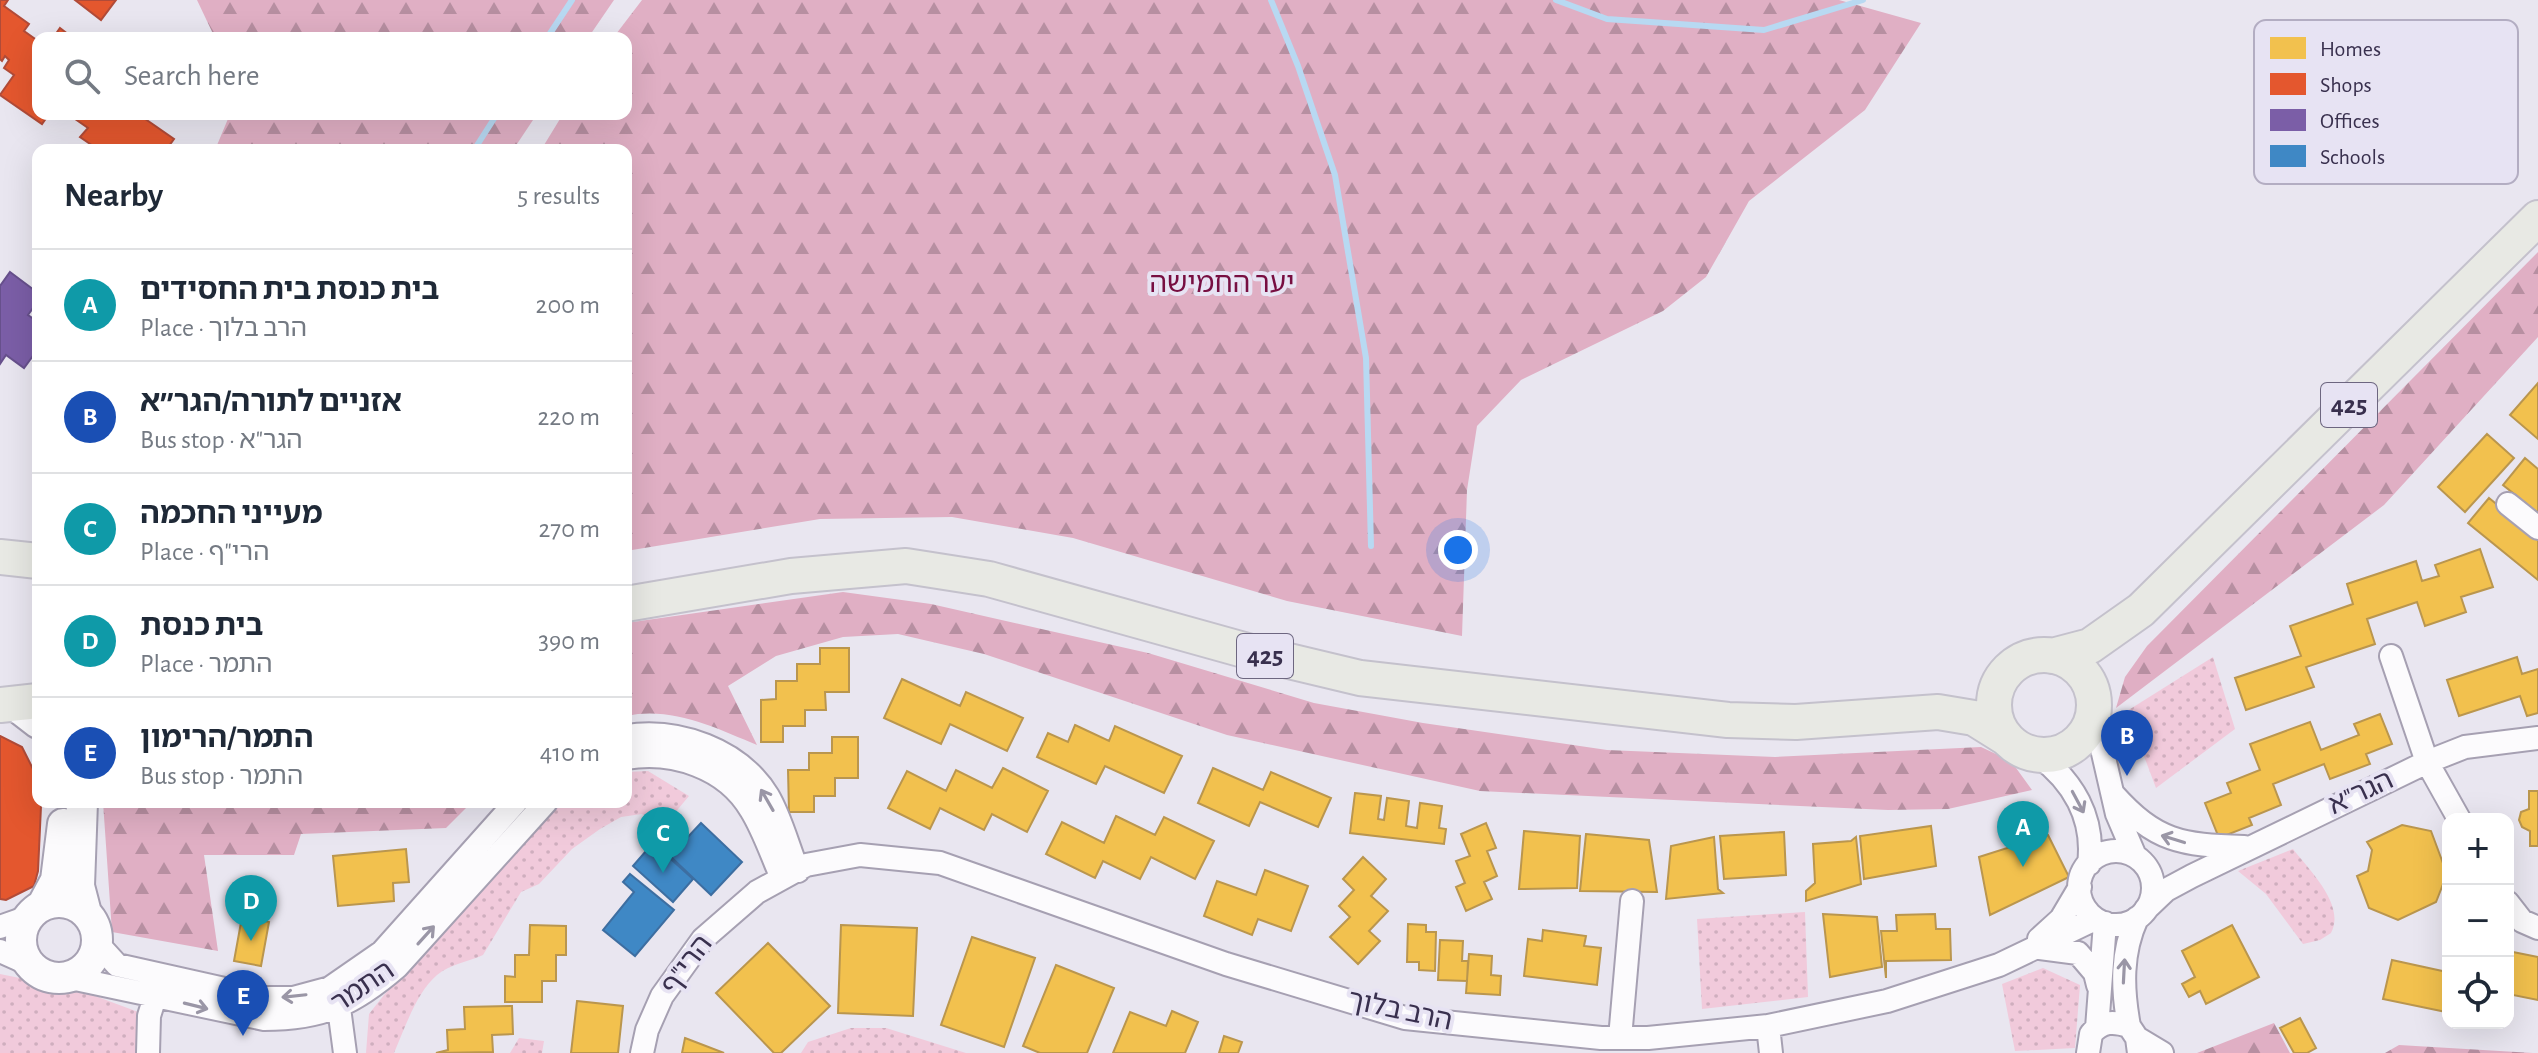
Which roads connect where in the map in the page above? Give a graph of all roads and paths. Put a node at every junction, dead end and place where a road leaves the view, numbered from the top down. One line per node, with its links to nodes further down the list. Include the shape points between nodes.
1 (2538, 218): 4 (main road, 425)
2 (2508, 504): 3 (street)
3 (2538, 528)
4 (2159, 592): 6 (main road, 425, via 2105,638); 9 (main road, 425, via 2120,645)
5 (632, 603): 10 (main road, 425, via 791,576 906,566 989,579 1308,667 1412,686 1728,720 1796,722)
6 (2052, 656): 8 (main road, 425, via 2027,659); 9 (main road, via 2082,672)
7 (2391, 656): 16 (street)
8 (2005, 673): 10 (main road, 425, via 1983,692); 12 (main road, via 1994,713)
9 (2094, 708): 14 (main road, 425, via 2079,741 2066,750); 17 (street)
10 (1914, 713): 12 (main road, 425, via 1966,716)
11 (632, 736): 26 (street, one-way to 11, via 767,794 730,759 673,734)
12 (2006, 738): 14 (main road, 425)
13 (2538, 738): 16 (street, הגר"א, via 2465,747)
14 (2036, 754): 25 (street, one-way to 25, via 2066,781 2084,811)
15 (632, 758): 26 (street, via 670,755 717,776 750,807)
16 (2427, 762): 22 (street); 23 (street, הגר"א)
17 (2113, 794): 23 (street, one-way to 17, via 2199,846 2162,836 2137,821); 24 (street)
18 (62, 808): 35 (street, via 56,880)
19 (82, 808): 33 (street, via 79,886)
20 (511, 808): 45 (street, התמר)
21 (541, 808): 45 (street, התמר, one-way to 21, via 397,967)
22 (2456, 813)
23 (2249, 847): 28 (street, הגר"א)
24 (2135, 856): 25 (street, via 2112,852); 27 (street)
25 (2089, 864): 29 (street)
26 (790, 875): 30 (street, הרב בלוך); 48 (street, הרב בלוך, via 806,865 860,855 940,863 1226,964 1405,1018)
27 (2151, 875): 28 (street, הגר"א); 34 (street, via 2152,900)
28 (2192, 876): 34 (street, הגר"א, via 2166,890)
29 (2080, 887): 36 (street, via 2081,900); 40 (street, הרב בלוך, via 2061,919)
30 (757, 892): 52 (street, הרי"ף, via 703,939 680,967 662,996)
31 (1632, 901): 48 (street)
32 (2514, 911): 37 (street)
33 (86, 913): 35 (street, via 63,902); 38 (street)
34 (2141, 914): 36 (street, via 2120,925); 49 (street, one-way to 34, via 2123,974 2130,934)
35 (23, 917): 41 (street, via 20,939)
36 (2100, 921): 40 (street, הרב בלוך); 44 (street)
37 (2538, 928)
38 (96, 942): 42 (street, via 85,967); 43 (street, התמר, via 117,965)
39 (0, 951): 41 (street)
40 (2026, 952): 44 (street, via 2078,953 2095,973); 46 (street, הרב בלוך, via 1952,983)
41 (29, 964): 42 (street, via 51,977)
42 (66, 977): 43 (street, התמר)
43 (158, 986): 45 (street, התמר, via 264,1019 295,1019); 50 (street, via 149,1016)
44 (2101, 997): 47 (street)
45 (335, 998): 51 (street)
46 (1768, 1026): 48 (street, הרב בלוך); 53 (street)
47 (2097, 1028): 49 (street, via 2112,1022); 54 (street, via 2088,1041)
48 (1620, 1038)
49 (2135, 1039): 55 (street)
50 (148, 1053)
51 (345, 1053)
52 (642, 1053)
53 (1771, 1053)
54 (2088, 1053)
55 (2162, 1053)

